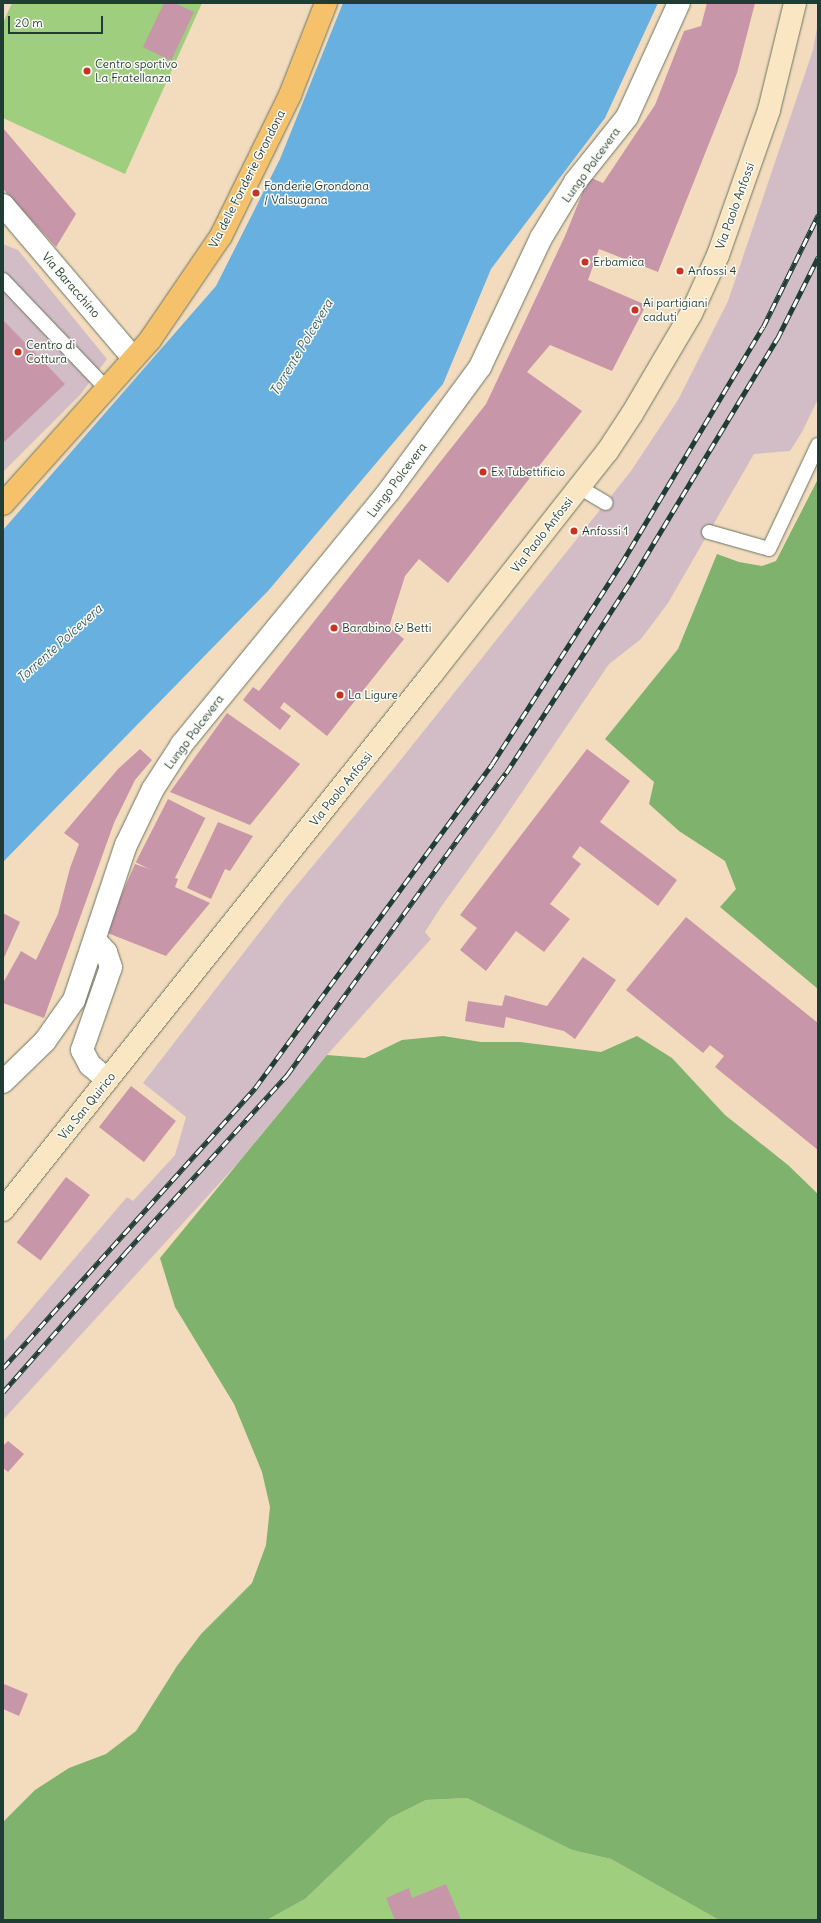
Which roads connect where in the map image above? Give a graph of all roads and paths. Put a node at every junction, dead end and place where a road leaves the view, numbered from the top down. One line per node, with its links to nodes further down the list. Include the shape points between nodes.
1 (326, 3): 6 (main road, Via delle Fonderie Grondona, via 290,95 221,236 150,340)
2 (679, 3): 13 (street, Lungo Polcevera, via 627,117 575,182 541,238 480,367 389,491 182,744 153,789 126,845)
3 (795, 3): 9 (main road, Via Paolo Anfossi, via 769,110 718,255 691,314 652,384 607,452)
4 (5, 212): 6 (street, Via Baracchino)
5 (3, 280): 7 (lane)
6 (133, 358): 7 (main road, Via delle Fonderie Grondona)
7 (106, 388): 11 (main road, Via delle Fonderie Grondona)
8 (818, 445): 12 (lane, via 769,549)
9 (580, 486): 10 (lane); 14 (main road, Via Paolo Anfossi)
10 (606, 503)
11 (3, 504)
12 (709, 532)
13 (96, 941): 15 (street, via 106,952 111,967 82,1050 90,1065); 16 (street, Lungo Polcevera, via 74,1000 46,1041)
14 (171, 1002): 15 (main road, Via San Quirico)
15 (108, 1080): 17 (main road, Via San Quirico)
16 (3, 1082)
17 (3, 1210)

